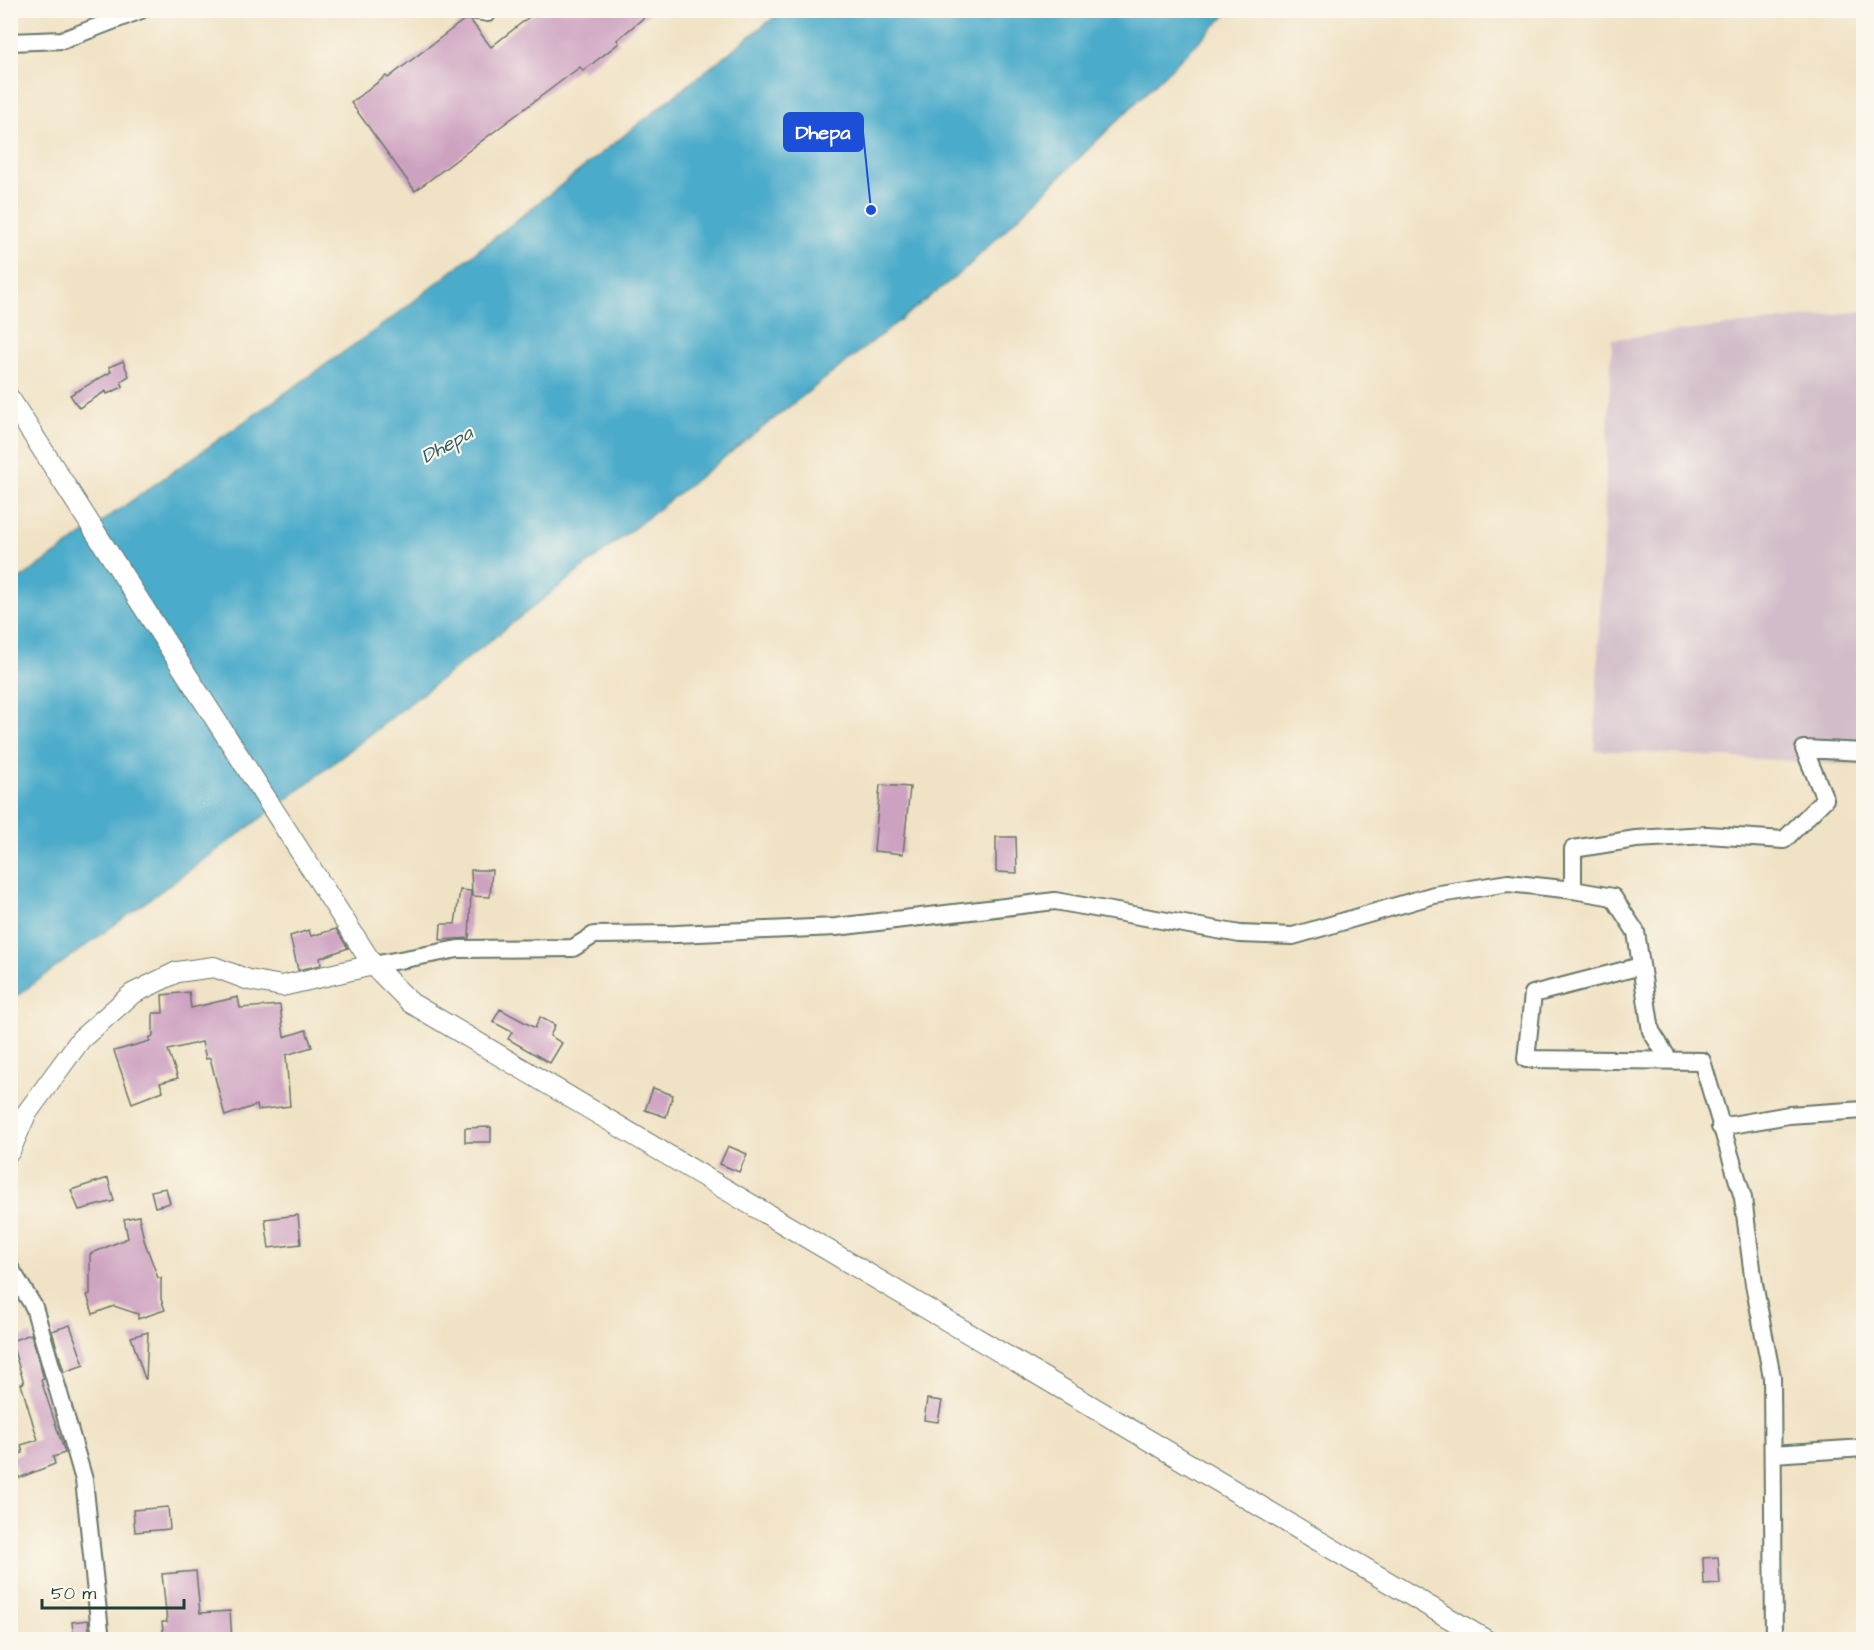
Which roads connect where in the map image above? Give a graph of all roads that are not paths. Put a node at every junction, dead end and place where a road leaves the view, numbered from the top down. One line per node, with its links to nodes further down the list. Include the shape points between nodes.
1 (141, 10): 4 (street, via 63,40)
2 (471, 10): 3 (street)
3 (488, 13)
4 (10, 42)
5 (10, 399): 8 (street)
6 (1863, 752): 7 (street, via 1804,749 1825,799 1784,840 1707,835 1636,839 1573,849)
7 (1573, 890): 8 (street, via 1508,883 1434,895 1293,936 1240,934 1055,901 836,927 594,935 573,948 458,949); 9 (street, via 1614,897 1636,932)
8 (373, 965): 13 (street, via 282,986 249,980 214,967 204,968 177,972 132,994 81,1039 26,1114); 18 (street, via 411,1003)
9 (1641, 966): 10 (street, via 1651,1031); 10 (street, via 1533,994 1526,1059)
10 (1669, 1060): 12 (street, via 1702,1061)
11 (1863, 1110): 12 (street, via 1789,1115)
12 (1720, 1127): 16 (street, via 1743,1198 1772,1377)
13 (10, 1151)
14 (10, 1268): 17 (street, via 34,1307 84,1480)
15 (1863, 1448): 16 (street)
16 (1773, 1454): 19 (street)
17 (101, 1640)
18 (1486, 1640)
19 (1774, 1640)

